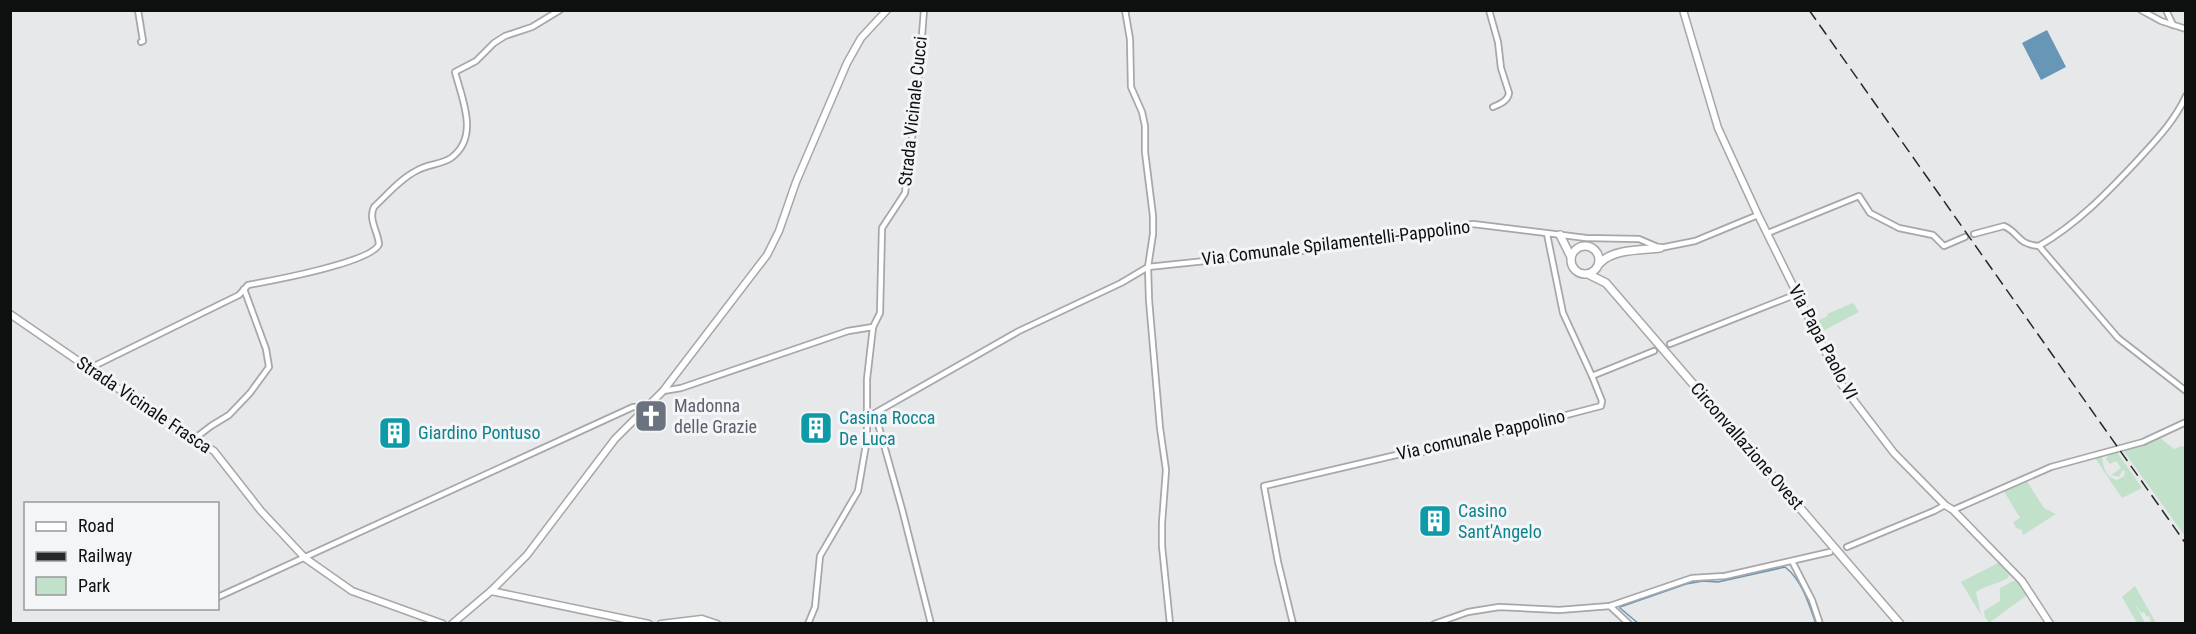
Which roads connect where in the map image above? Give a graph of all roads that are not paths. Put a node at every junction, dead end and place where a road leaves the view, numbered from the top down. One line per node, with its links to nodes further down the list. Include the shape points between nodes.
1 (138, 10): 12 (street)
2 (560, 10): 32 (street, via 532,27 505,36 476,61 454,72 468,120 467,132 452,157 417,170 374,207 377,249 344,263)
3 (887, 10): 40 (street, via 861,38 847,63 767,255)
4 (924, 10): 35 (street, Strada Vicinale Cucci, via 905,193 882,228 880,314)
5 (1125, 10): 29 (street, via 1131,87 1145,126 1146,170 1154,216)
6 (1489, 10): 14 (street, via 1509,93 1504,102)
7 (1683, 10): 15 (street, Via Papa Paolo VI, via 1718,128)
8 (2141, 10): 10 (street)
9 (2166, 10): 10 (street)
10 (2173, 25): 11 (street)
11 (2186, 29)
12 (141, 42)
13 (2186, 96): 22 (street, via 2162,134 2095,205)
14 (1493, 107)
15 (1758, 215): 16 (street, Via Papa Paolo VI); 23 (street, via 1695,241)
16 (1768, 233): 20 (street, via 1858,196 1870,213 1899,228 1933,235 1944,246); 33 (street, Via Papa Paolo VI)
17 (1547, 234): 19 (street, Via Comunale Spilamentelli-Pappolino); 29 (street, Via Comunale Spilamentelli-Pappolino, via 1473,224 1301,251); 39 (street, via 1563,313)
18 (1974, 234): 22 (street, via 2004,226 2022,243)
19 (1560, 235): 21 (main road); 23 (street, via 1639,239)
20 (1965, 237)
21 (1564, 244): 24 (main road); 27 (main road)
22 (2039, 246): 41 (street, via 2118,338)
23 (1660, 248): 26 (main road)
24 (1576, 249): 25 (main road, via 1586,246); 27 (main road)
25 (1598, 253): 26 (main road); 28 (main road)
26 (1615, 254): 28 (main road)
27 (1571, 257): 30 (main road, via 1575,270)
28 (1599, 265): 30 (main road); 31 (main road)
29 (1148, 267): 60 (street, via 1019,331 875,413); 61 (street, via 1153,362 1166,470 1162,546)
30 (1588, 274): 31 (main road, Circonvallazione Ovest)
31 (1606, 283): 66 (main road, Circonvallazione Ovest)
32 (244, 289): 38 (street, via 239,295); 44 (street, via 269,367 230,415)
33 (1797, 294): 36 (street); 45 (street, Via Papa Paolo VI, via 1857,407 1894,453)
34 (10, 314): 38 (street, Strada Vicinale Frasca)
35 (873, 327): 40 (street, via 848,331); 59 (street, Strada Vicinale Cucci, via 867,379 867,439 858,491 820,556 815,607)
36 (1670, 344)
37 (1654, 351): 39 (street)
38 (90, 368): 44 (street, Strada Vicinale Frasca)
39 (1592, 376): 62 (street, Via comunale Pappolino, via 1601,406 1419,453 1409,452 1264,486)
40 (663, 391): 42 (street)
41 (2186, 391)
42 (648, 407): 49 (street, via 633,407); 51 (street, via 615,439 527,555)
43 (2186, 422): 46 (street, via 2143,442 2052,467)
44 (194, 439): 49 (street, Strada Vicinale Frasca, via 214,451 261,511)
45 (1945, 505): 46 (street, Via Papa Paolo VI); 47 (street)
46 (1953, 510): 67 (street, Via Papa Paolo VI, via 2022,581)
47 (1846, 547)
48 (1830, 552): 50 (street)
49 (305, 558): 52 (street); 54 (street, Strada Vicinale Frasca, via 352,591)
50 (1792, 561): 53 (street, via 1725,576 1692,578); 65 (street)
51 (491, 591): 55 (street); 56 (street)
52 (219, 597)
53 (1610, 606): 63 (street, via 1559,610 1499,607 1468,612); 64 (street)
54 (443, 624)
55 (452, 624)
56 (649, 624)
57 (661, 624): 58 (street, via 702,620)
58 (717, 624)
59 (808, 624)
60 (931, 624)
61 (1170, 624)
62 (1293, 624)
63 (1434, 624)
64 (1629, 624)
65 (1820, 624)
66 (1900, 624)
67 (2050, 624)

